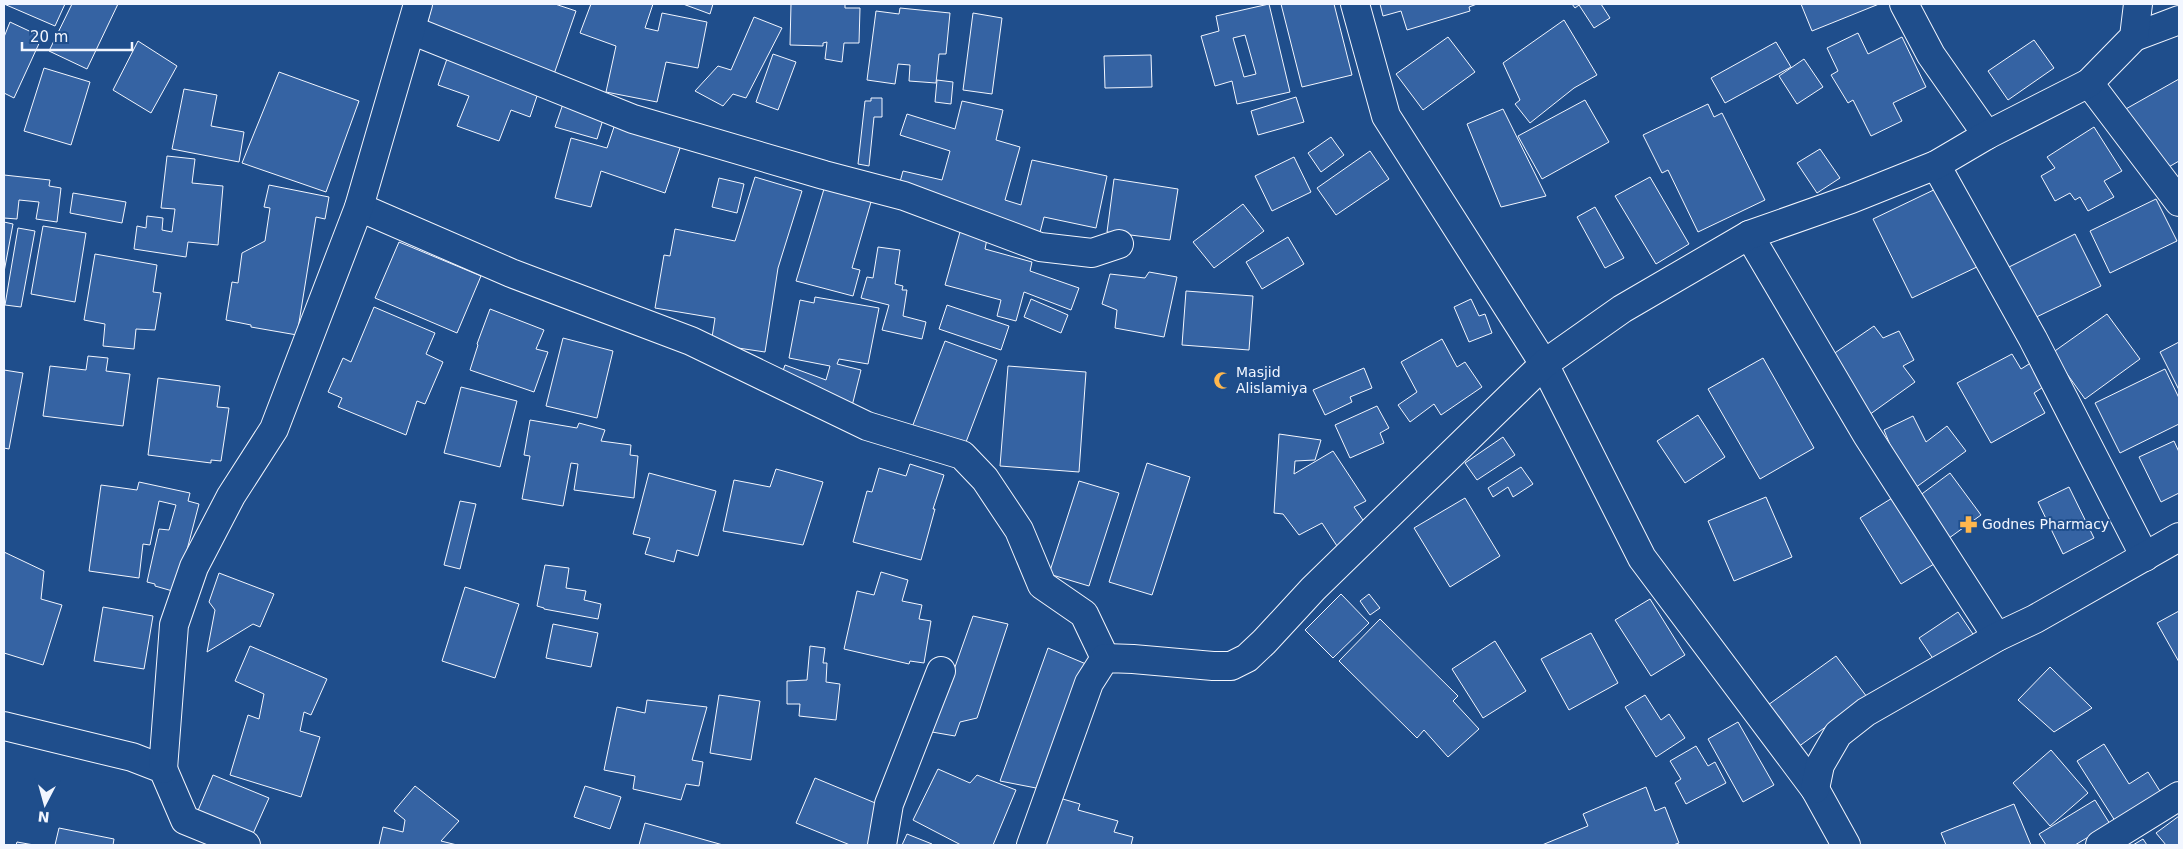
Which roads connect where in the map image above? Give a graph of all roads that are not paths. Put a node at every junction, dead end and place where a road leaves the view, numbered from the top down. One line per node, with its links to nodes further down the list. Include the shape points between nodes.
1 (418, 4): 6 (street)
2 (1354, 4): 15 (street, via 1386,116)
3 (1904, 4): 9 (street, via 1931,54)
4 (2138, 4): 7 (street)
5 (2179, 20): 7 (street)
6 (411, 30): 12 (street); 14 (street, via 633,119 904,196 1040,247 1092,253)
7 (2134, 37): 8 (street)
8 (2089, 83): 9 (street); 11 (street)
9 (1987, 135): 10 (street)
10 (1936, 165): 13 (street); 17 (street, via 2033,339)
11 (2179, 202)
12 (359, 207): 19 (street, via 511,273 691,341 868,426 962,455 985,479 1019,530 1042,585 1084,614); 22 (street, via 274,429 231,496 199,558 174,625)
13 (1749, 235): 15 (street, via 1622,309); 18 (street, via 1868,435)
14 (1119, 244)
15 (1544, 364): 19 (street, via 1247,658 1231,666); 23 (street, via 1642,558)
16 (2179, 537): 17 (street)
17 (2144, 557): 18 (street, via 2035,620)
18 (1997, 637): 23 (street, via 1866,712 1838,734 1820,765)
19 (1105, 658): 27 (street, via 1089,683)
20 (941, 671): 26 (street, via 889,804)
21 (4, 726): 22 (street, via 132,757)
22 (163, 769): 25 (street, via 185,820)
23 (1815, 789): 28 (street)
24 (2179, 796): 29 (street)
25 (246, 845)
26 (882, 845)
27 (1031, 845)
28 (1846, 845)
29 (2100, 845)

